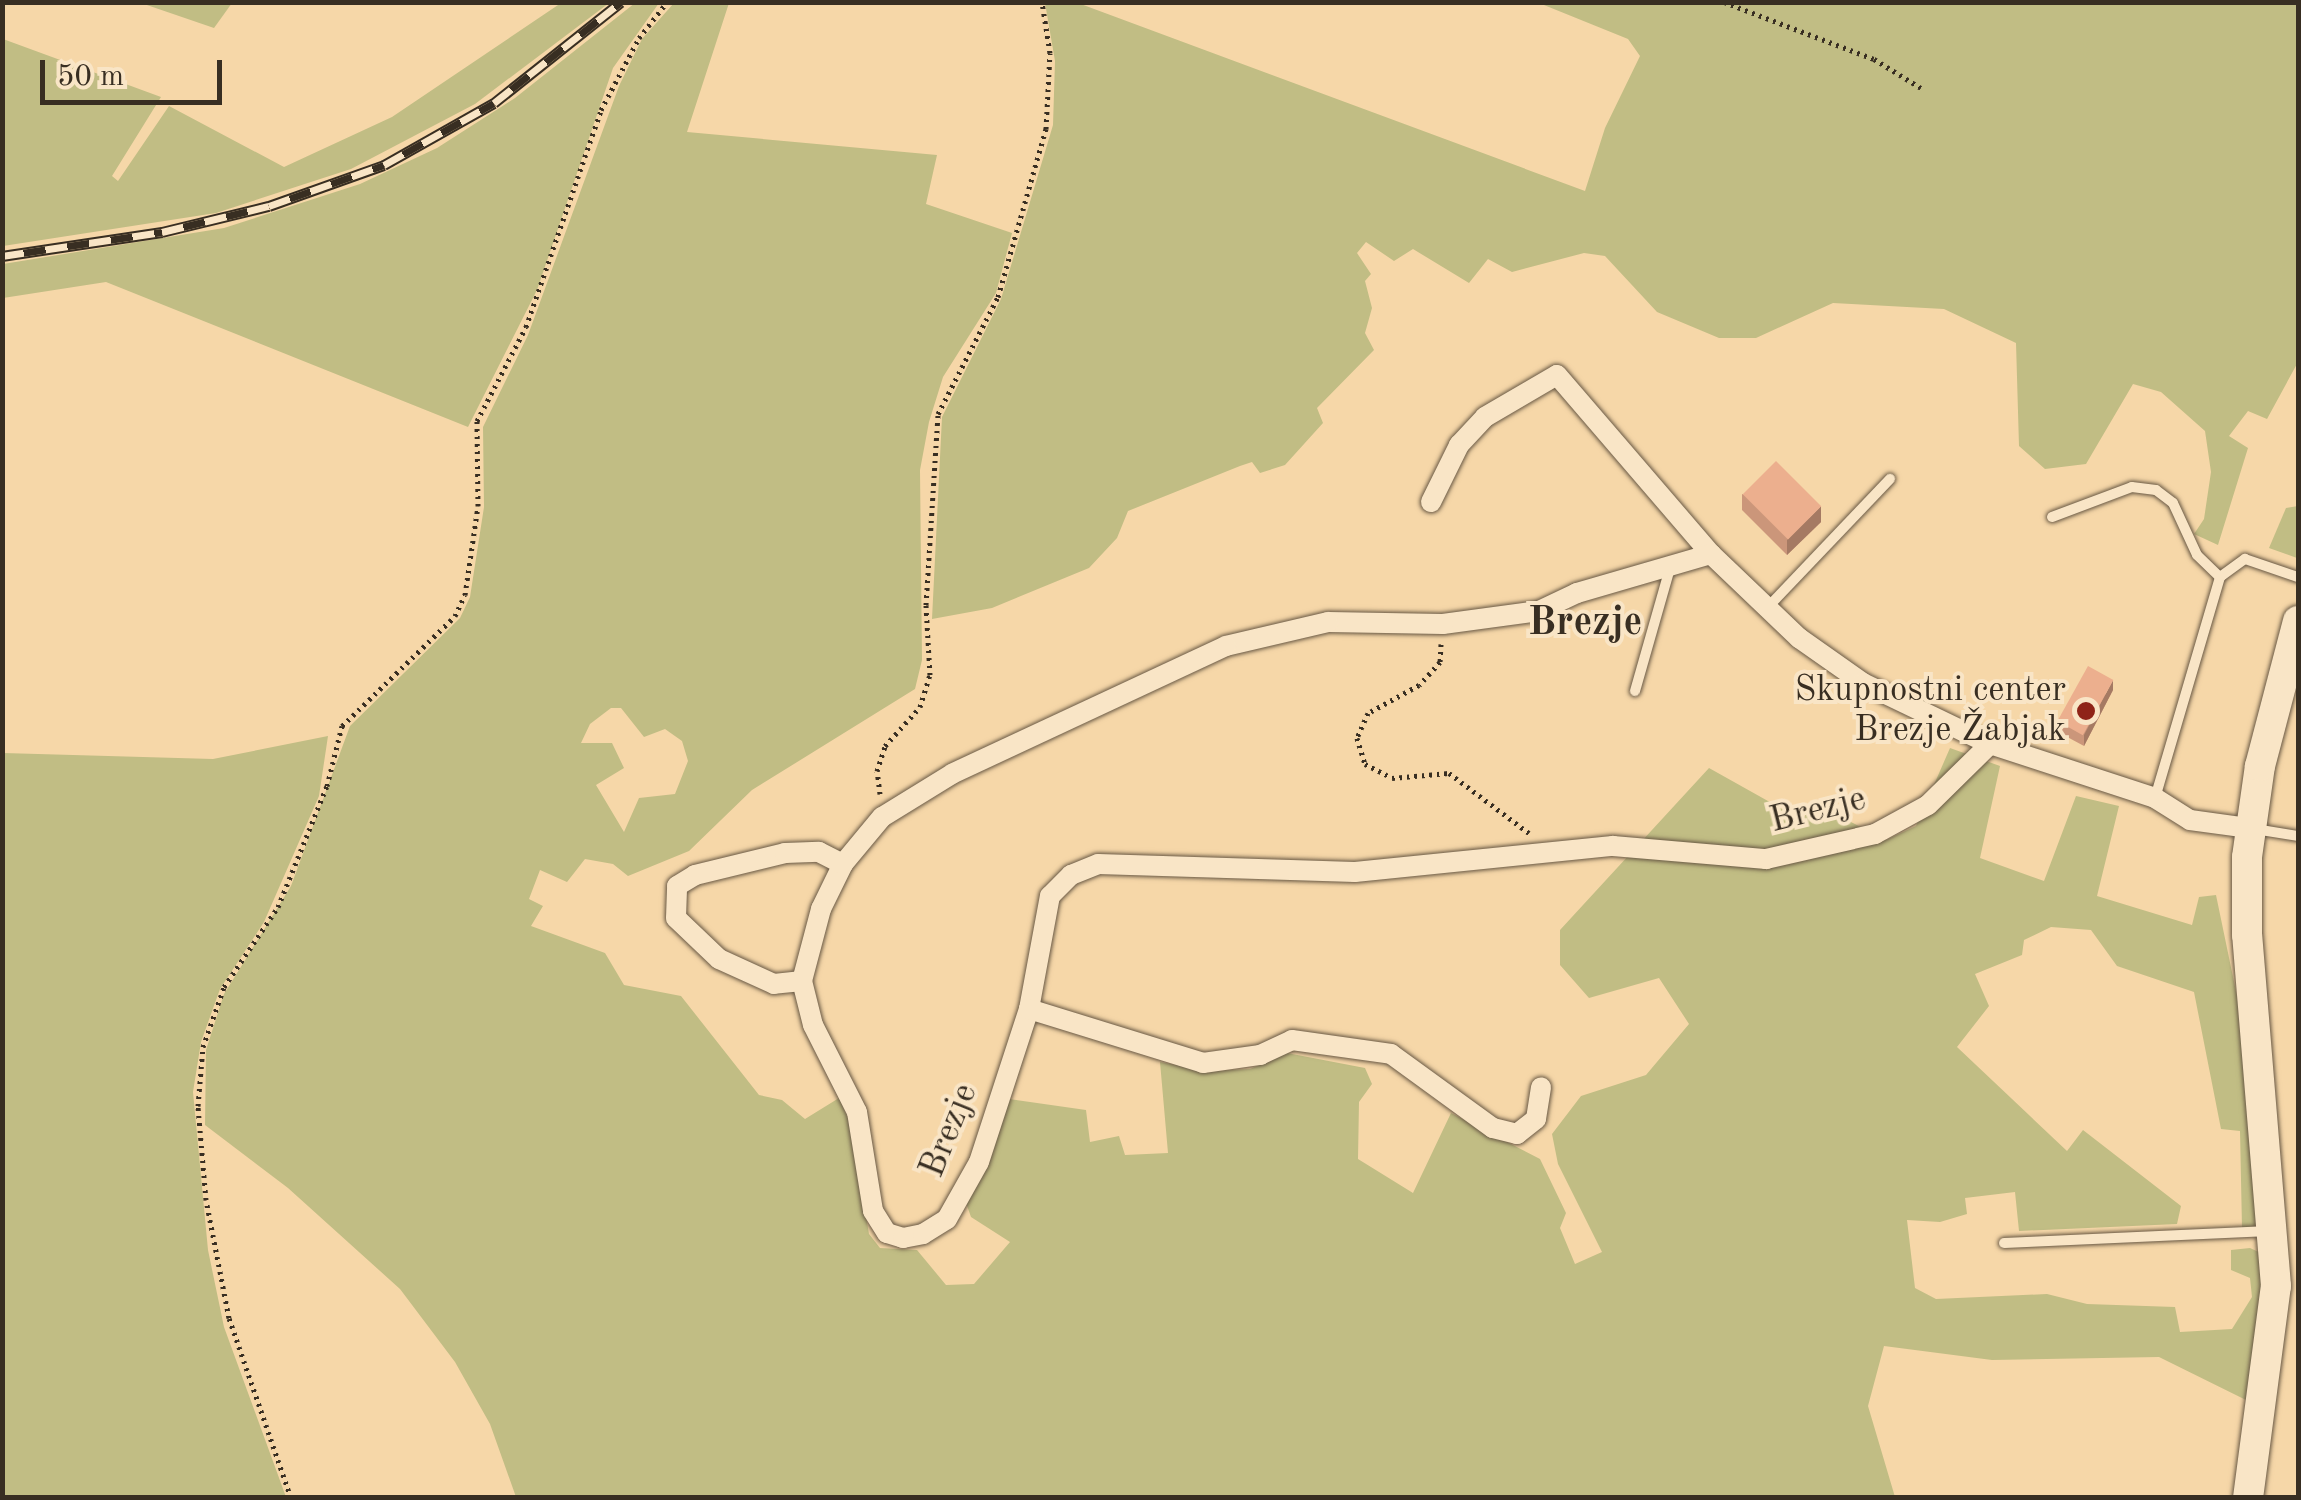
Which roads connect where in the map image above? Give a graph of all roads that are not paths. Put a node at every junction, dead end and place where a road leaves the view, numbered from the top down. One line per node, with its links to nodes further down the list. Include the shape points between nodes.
1 (1890, 480): 8 (lane)
2 (1431, 502): 4 (street, via 1459,446 1485,417 1557,375)
3 (2052, 517): 6 (lane, via 2132,488 2156,490 2174,503 2197,555)
4 (1710, 554): 5 (street, Brezje); 8 (street)
5 (1670, 568): 10 (lane); 15 (street, Brezje, via 1577,593 1539,611 1443,624 1328,622 1226,646 952,774 882,817)
6 (2220, 577): 7 (lane, via 2246,559); 12 (lane)
7 (2298, 577)
8 (1767, 608): 11 (street, via 1863,683)
9 (2298, 621): 13 (street, via 2278,682)
10 (1635, 690)
11 (1990, 744): 12 (street); 17 (street, Brezje, via 1928,805 1875,834 1766,859 1613,846 1355,872 1098,864 1071,875 1050,896)
12 (2155, 798): 13 (street, via 2190,820)
13 (2250, 828): 14 (lane); 19 (street, via 2247,935)
14 (2298, 836)
15 (843, 864): 16 (street, Brezje, via 808,944); 16 (street, via 819,852 786,852 695,875 677,886 676,918 719,959 774,984)
16 (802, 982): 17 (street, Brezje, via 813,1025 857,1112 873,1211 887,1232 903,1238 947,1219 978,1162)
17 (1028, 1009): 18 (street, via 1204,1063 1260,1055 1292,1040 1391,1054 1493,1128 1517,1134 1536,1119)
18 (1541, 1087)
19 (2276, 1231): 20 (lane); 21 (street, via 2268,1373)
20 (2004, 1243)
21 (2248, 1498)

